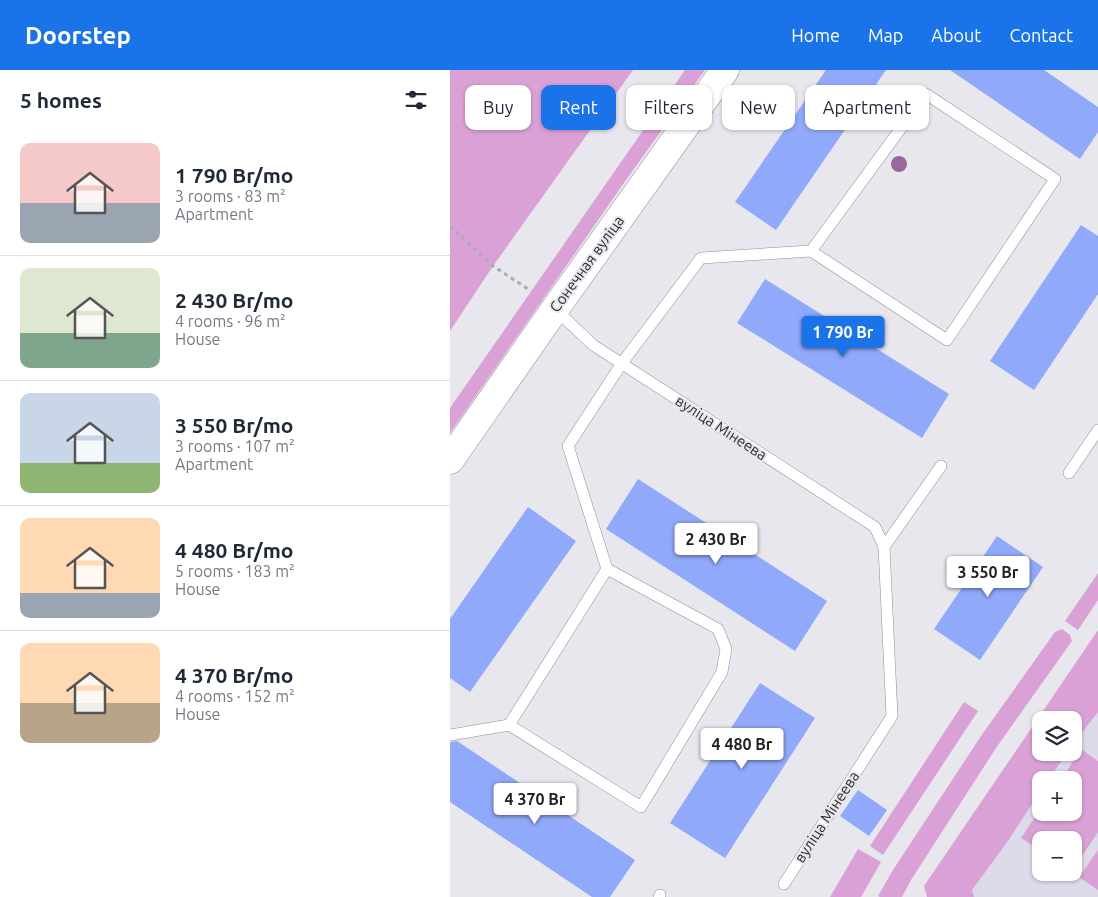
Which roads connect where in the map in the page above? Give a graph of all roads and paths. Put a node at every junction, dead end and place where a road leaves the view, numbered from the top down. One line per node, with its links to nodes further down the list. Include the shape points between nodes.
1 (725, 70): 5 (street, Сонечная вуліца)
2 (450, 226): 4 (path, via 493,266)
3 (812, 251): 3 (lane, via 946,340 1055,179 926,94); 6 (lane, via 700,258)
4 (531, 291)
5 (555, 309): 6 (lane, вуліца Мінеева, via 593,345); 8 (street, Сонечная вуліца)
6 (622, 363): 11 (lane, вуліца Мінеева, via 875,527); 12 (lane, via 568,446)
7 (1098, 430): 10 (lane)
8 (450, 460)
9 (941, 466): 11 (lane)
10 (1069, 473)
11 (884, 546): 15 (lane, вуліца Мінеева, via 892,716)
12 (607, 569): 13 (lane); 13 (lane, via 718,629 726,649 722,672 641,807)
13 (509, 725): 14 (lane)
14 (450, 735)
15 (784, 884)

